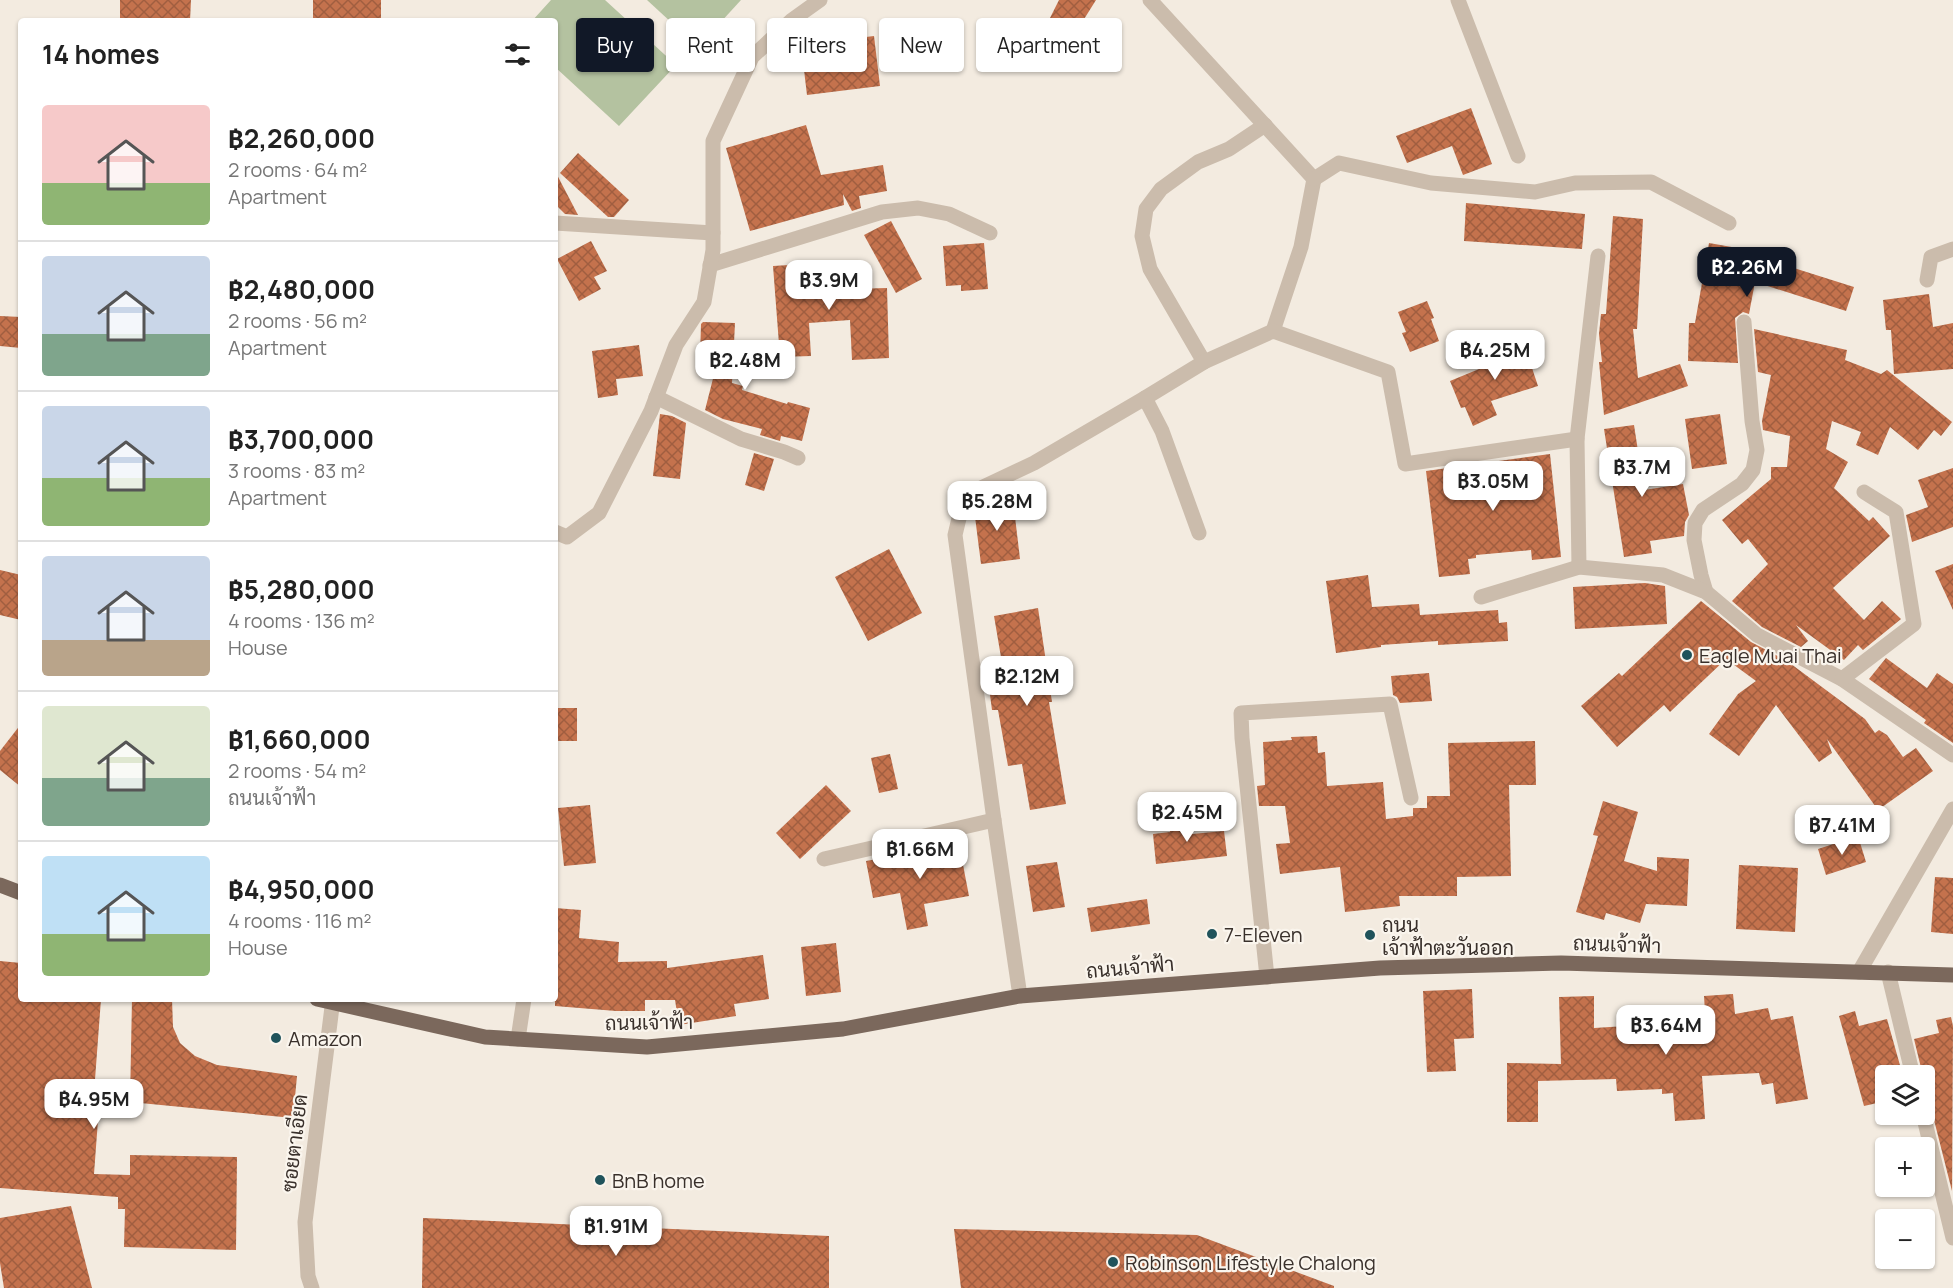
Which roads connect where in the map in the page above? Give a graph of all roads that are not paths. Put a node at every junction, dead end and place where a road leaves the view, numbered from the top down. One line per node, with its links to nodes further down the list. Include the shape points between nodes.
1 (820, 0): 9 (street, via 753,57 718,130 714,141)
2 (1150, 0): 4 (street)
3 (1458, 0): 5 (street)
4 (1265, 125): 6 (street); 17 (street, via 1198,162 1161,189 1146,209 1142,236 1150,269)
5 (1518, 156)
6 (1314, 179): 7 (street, via 1339,163 1431,183 1535,192 1575,183 1651,182); 16 (street, via 1301,247)
7 (1729, 223)
8 (558, 224): 9 (street)
9 (713, 233): 13 (street)
10 (990, 233): 13 (street, via 949,214 918,208 882,212)
11 (1953, 249): 14 (street, via 1931,256)
12 (1598, 256): 20 (street)
13 (710, 265): 18 (street, via 704,302 676,345)
14 (1927, 280)
15 (1744, 322): 26 (street, via 1757,450 1753,470 1742,483 1702,510 1695,523 1694,540)
16 (1274, 331): 17 (street); 20 (street, via 1388,372 1405,464)
17 (1204, 362): 19 (street)
18 (656, 397): 21 (street, via 741,439); 23 (street, via 599,513 567,537)
19 (1145, 398): 24 (street, via 1162,431); 32 (street, via 1034,463 981,488 962,506 955,535)
20 (1577, 439): 25 (street)
21 (798, 458)
22 (1864, 492): 28 (street, via 1896,512 1914,624)
23 (558, 533)
24 (1199, 533)
25 (1579, 567): 26 (street, via 1664,575); 27 (street)
26 (1706, 592): 28 (street, via 1756,635)
27 (1481, 597)
28 (1842, 679): 29 (street)
29 (1953, 754)
30 (1410, 798): 39 (street, via 1390,704 1241,713)
31 (1953, 809): 36 (street)
32 (994, 820): 33 (street); 40 (street)
33 (824, 859)
34 (0, 885): 35 (main road)
35 (18, 892)
36 (1859, 972): 37 (main road, ถนนเจ้าฟ้า); 39 (main road, ถนนเจ้าฟ้า, via 1561,963 1380,968)
37 (1888, 972): 38 (main road, ถนนเจ้าฟ้า); 45 (street)
38 (1953, 975)
39 (1267, 977): 40 (main road, ถนนเจ้าฟ้า)
40 (1020, 996): 44 (main road, ถนนเจ้าฟ้า, via 843,1029 647,1047)
41 (327, 1002): 48 (street, ซอยตาเอียด, via 305,1222)
42 (336, 1002): 44 (main road, ถนนเจ้าฟ้า, via 485,1037)
43 (524, 1002): 44 (street)
44 (519, 1039)
45 (1910, 1065)
46 (1926, 1125): 47 (street)
47 (1953, 1238)
48 (312, 1288)

